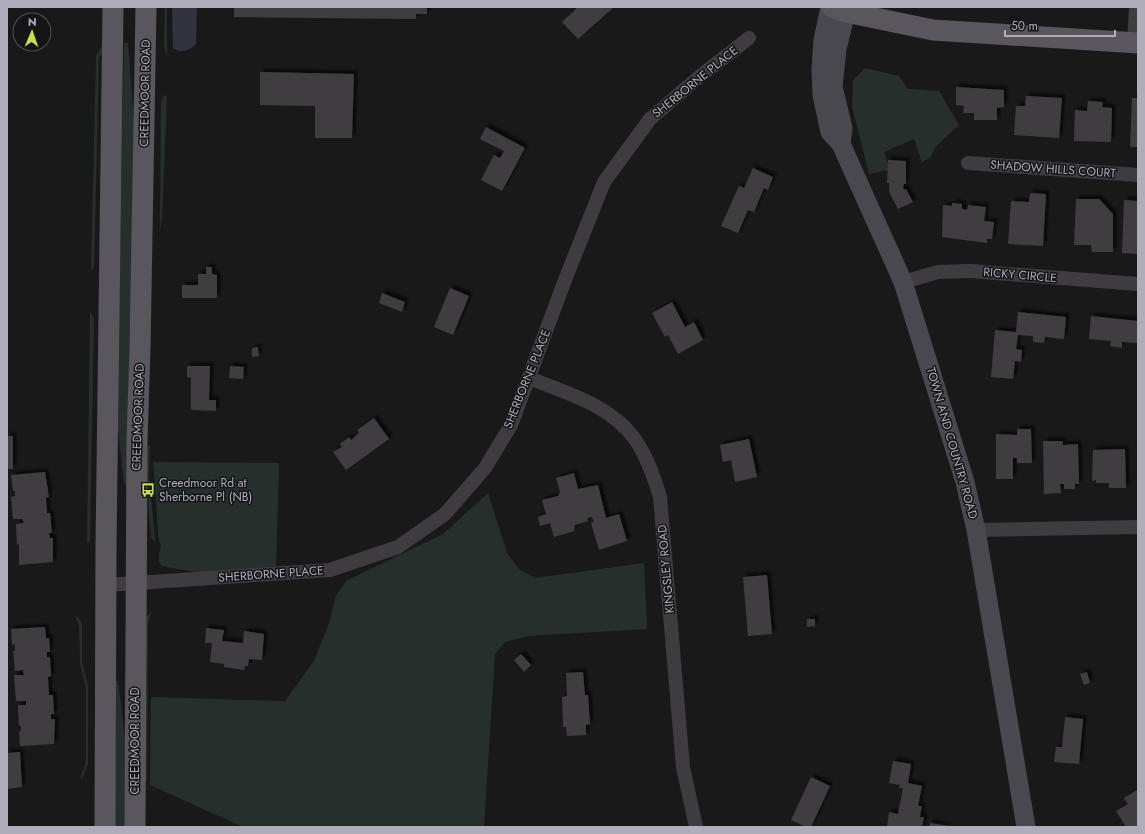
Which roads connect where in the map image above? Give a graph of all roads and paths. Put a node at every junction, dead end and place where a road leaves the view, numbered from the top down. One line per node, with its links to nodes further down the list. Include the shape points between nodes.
1 (113, 7): 15 (main road)
2 (146, 7): 14 (main road, CREEDMOOR ROAD)
3 (1136, 7): 6 (street)
4 (836, 9): 6 (main road, via 933,30); 9 (street, TOWN AND COUNTRY ROAD, via 837,49 833,87 843,128 841,144)
5 (749, 38): 11 (street, SHERBORNE PLACE, via 650,119 604,182)
6 (1136, 43)
7 (968, 163): 8 (street, SHADOW HILLS COURT)
8 (1138, 175)
9 (903, 282): 10 (street, RICKY CIRCLE, via 938,272 970,271); 13 (street, TOWN AND COUNTRY ROAD, via 965,482)
10 (1138, 284)
11 (529, 378): 14 (street, SHERBORNE PLACE, via 510,425 486,468 445,514 398,547 330,570); 18 (street, KINGSLEY ROAD, via 585,401 614,417 634,438 650,467 660,497 682,760)
12 (1138, 527): 13 (street)
13 (976, 530): 19 (street, TOWN AND COUNTRY ROAD)
14 (135, 583): 15 (street, SHERBORNE PLACE); 17 (main road, CREEDMOOR ROAD)
15 (106, 585): 16 (main road)
16 (104, 827)
17 (134, 827)
18 (696, 827)
19 (1026, 827)

